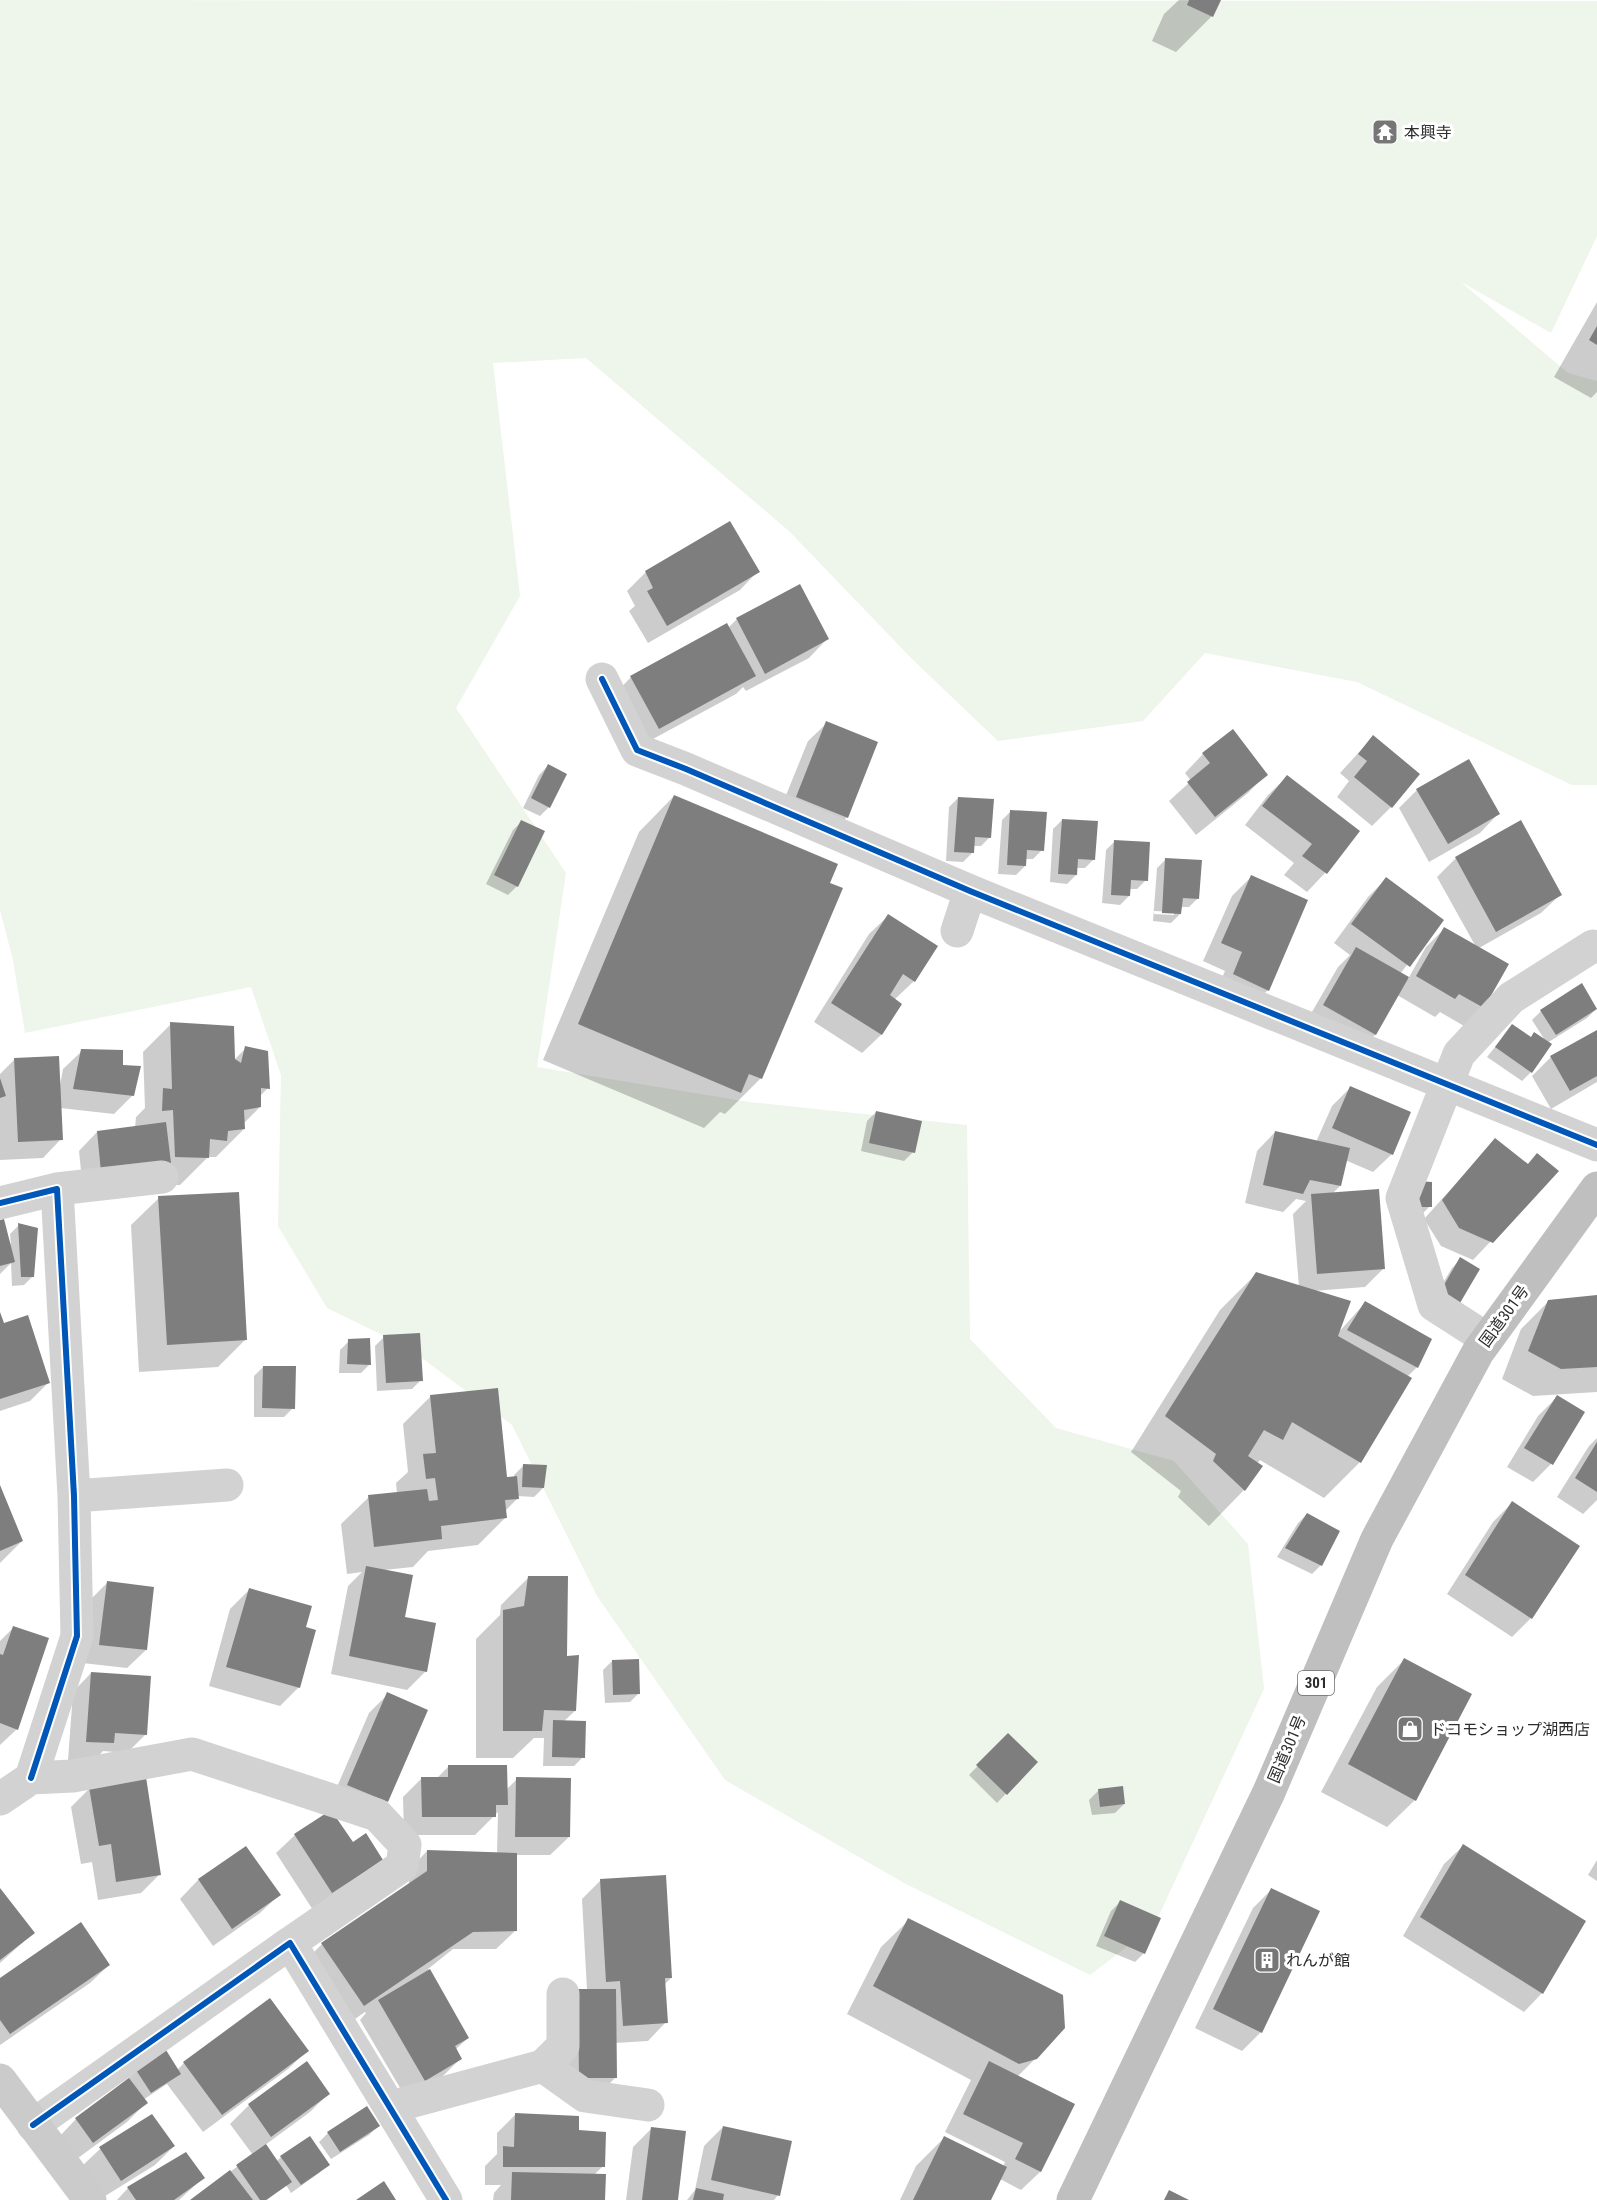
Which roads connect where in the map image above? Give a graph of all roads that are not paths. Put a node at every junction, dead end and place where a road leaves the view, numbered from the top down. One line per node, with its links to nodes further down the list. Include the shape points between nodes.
1 (602, 678): 2 (street, via 637,750)
2 (970, 891): 3 (street); 5 (street)
3 (957, 930)
4 (1597, 947): 5 (street, via 1511,998 1459,1054)
5 (1447, 1083): 6 (street); 11 (street, via 1401,1198 1434,1305)
6 (1597, 1145)
7 (162, 1177): 9 (street)
8 (1597, 1188): 11 (highway, 国道301号 / 301)
9 (57, 1189): 10 (street); 13 (street)
10 (0, 1203)
11 (1487, 1340): 25 (highway, 国道301号 / 301, via 1377,1539 1269,1792)
12 (227, 1485): 13 (street)
13 (74, 1496): 14 (street, via 77,1636)
14 (31, 1778): 15 (street); 16 (street, via 73,1776 192,1755 377,1815 405,1845 402,1866)
15 (0, 1799)
16 (290, 1943): 21 (street); 22 (street)
17 (563, 1994): 18 (street, via 563,2046)
18 (543, 2066): 20 (street, via 585,2096); 21 (street)
19 (0, 2080): 22 (main road)
20 (648, 2105)
21 (391, 2107): 24 (street)
22 (33, 2125): 23 (main road)
23 (90, 2200)
24 (446, 2200)
25 (1072, 2200)

